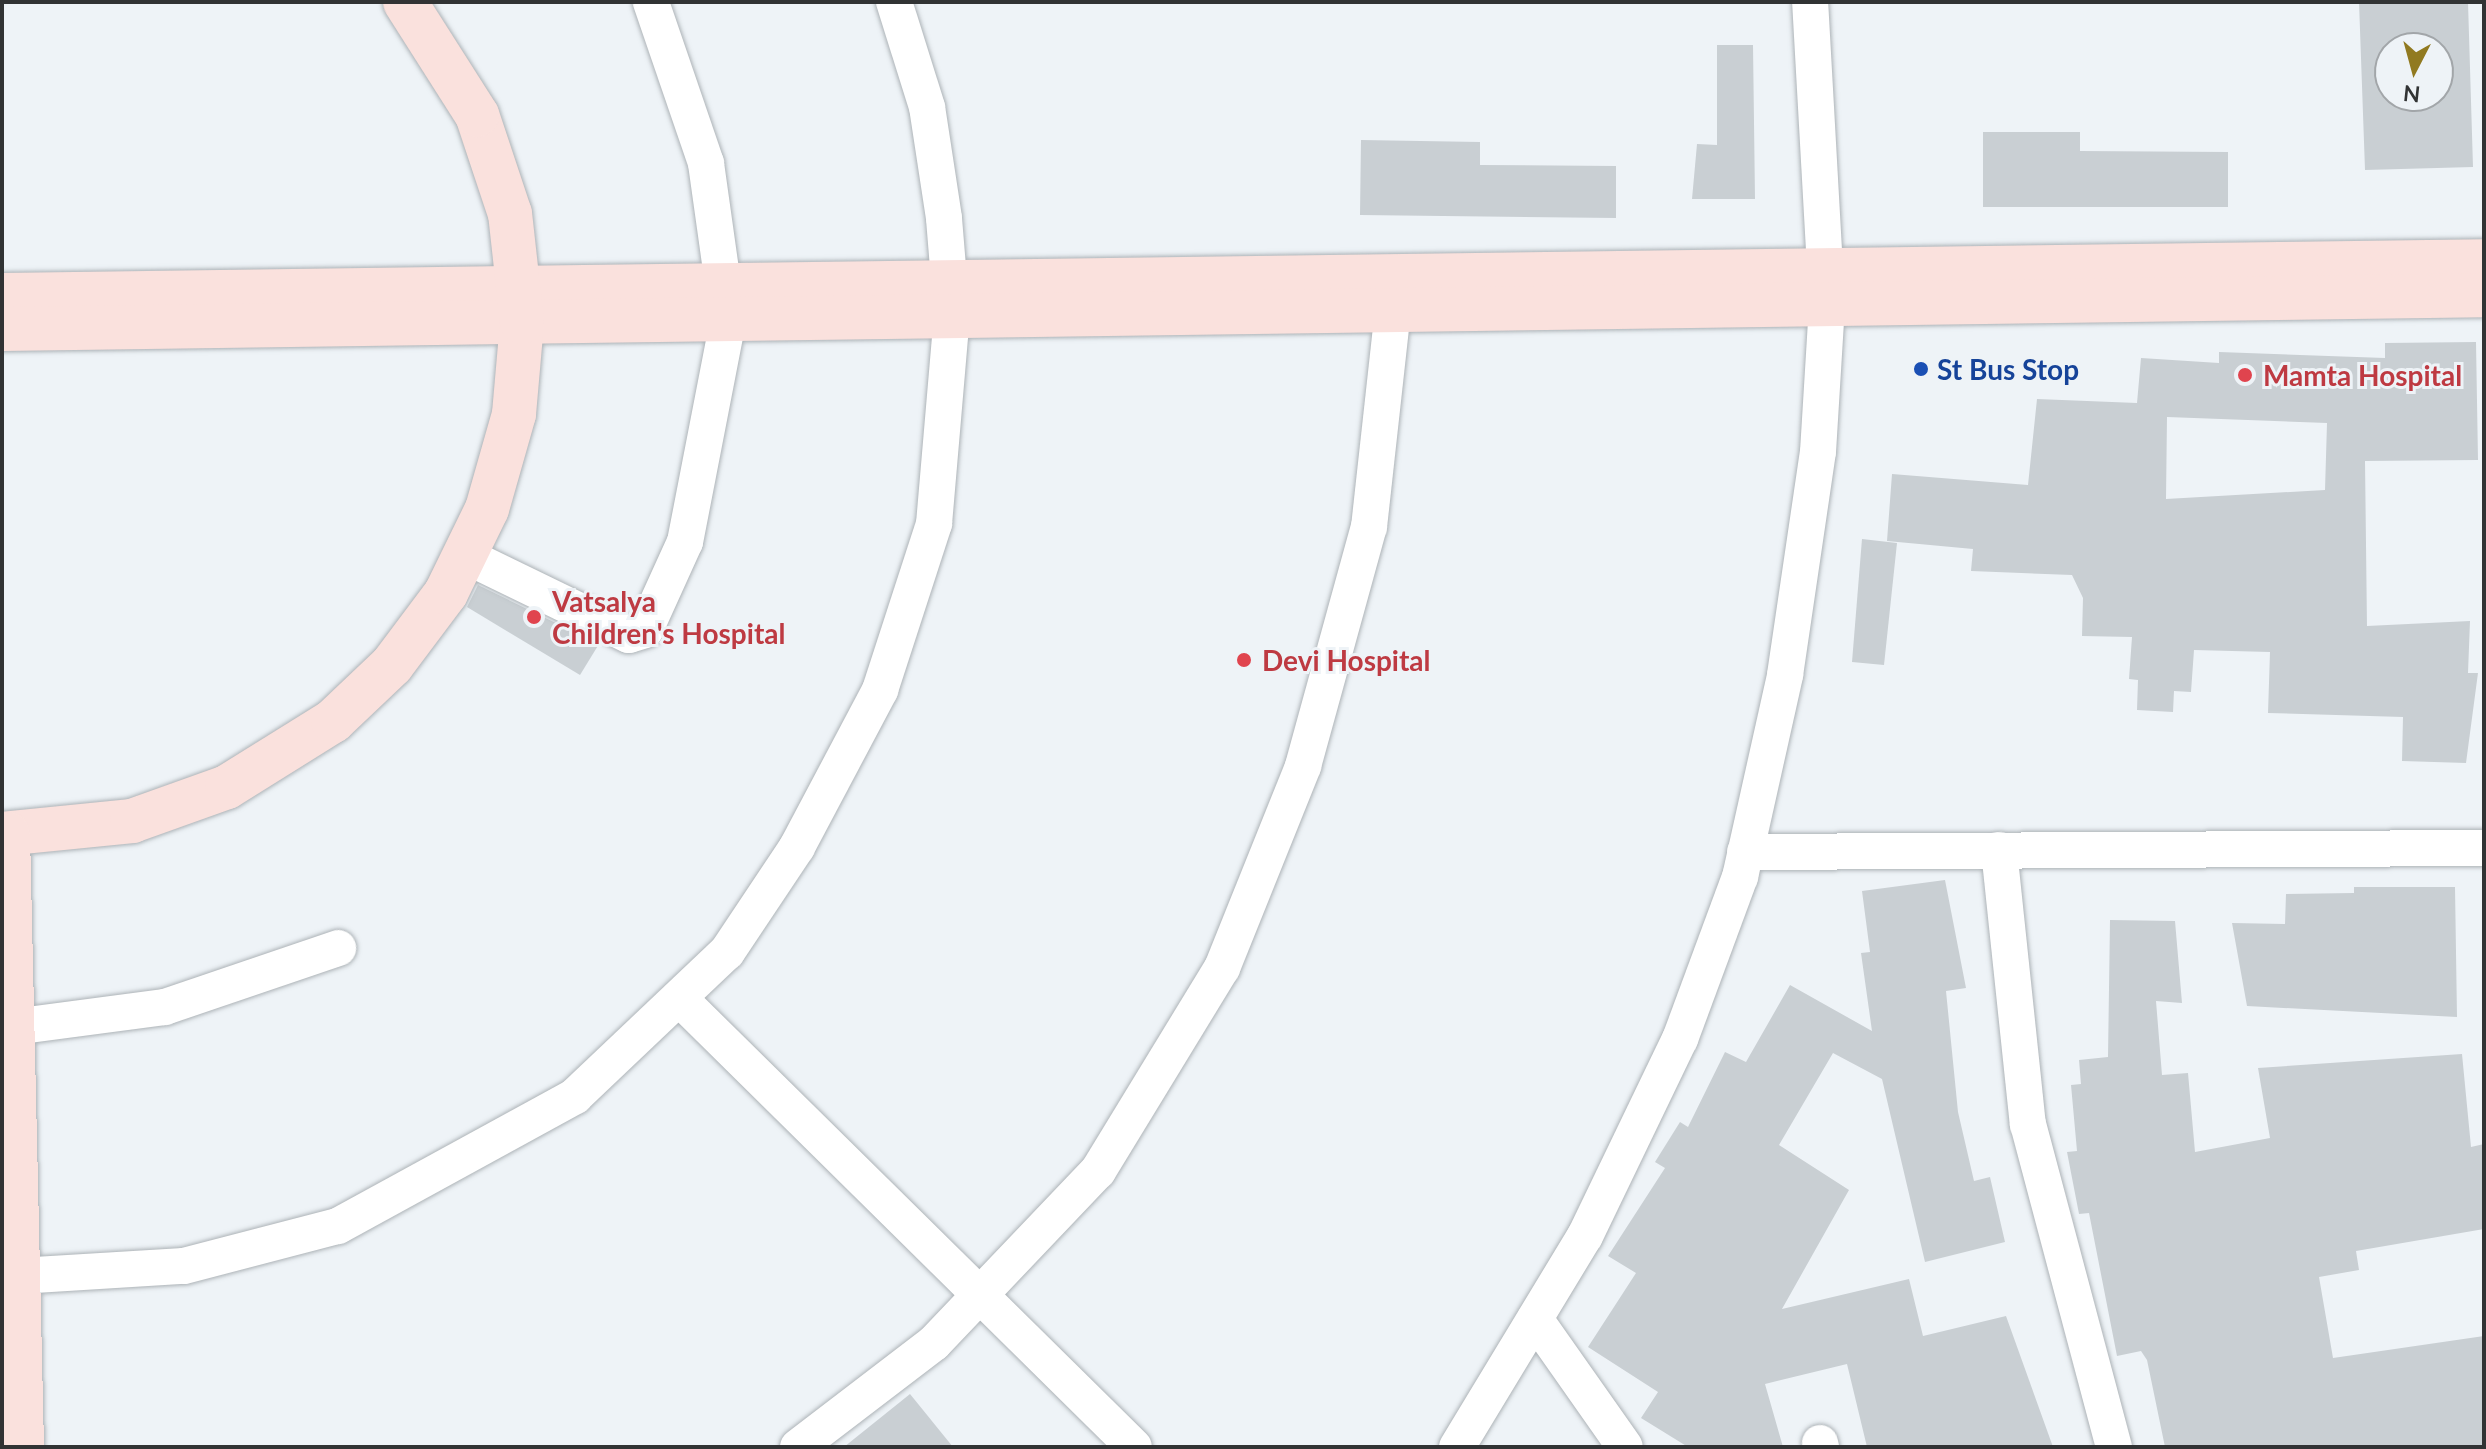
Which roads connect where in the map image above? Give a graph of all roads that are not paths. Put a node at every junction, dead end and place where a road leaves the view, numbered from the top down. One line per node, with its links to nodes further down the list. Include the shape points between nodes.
1 (405, 2): 11 (main road, via 477,115 510,214)
2 (651, 2): 10 (street, via 706,163)
3 (894, 2): 9 (street, via 927,107)
4 (1810, 2): 6 (street)
5 (2484, 261): 6 (main road)
6 (1826, 288): 8 (main road); 9 (main road); 12 (main road); 18 (street, via 1818,452 1785,675)
7 (2, 295): 11 (main road)
8 (2484, 295)
9 (950, 299): 10 (main road); 12 (main road); 20 (street, via 934,524 880,690 797,847 727,952)
10 (726, 303): 11 (main road); 14 (street, via 685,542 645,630 610,631)
11 (522, 305): 13 (main road); 14 (main road, via 514,414 487,509)
12 (1393, 310): 23 (street, via 1369,527 1303,766 1222,968 1098,1171)
13 (2, 329)
14 (464, 555): 15 (main road, via 392,665 333,721 227,787 132,821)
15 (5, 834): 21 (main road)
16 (2484, 848): 17 (street)
17 (1999, 850): 18 (street); 30 (street, via 2028,1124)
18 (1745, 852): 24 (street, via 1680,1039 1585,1236)
19 (338, 948): 21 (street, via 165,1007)
20 (679, 998): 22 (street, via 575,1096 338,1226 184,1266); 23 (street)
21 (13, 1027): 22 (main road)
22 (10, 1278): 25 (main road)
23 (980, 1295): 26 (street, via 934,1343); 27 (street)
24 (1535, 1319): 28 (street); 29 (street)
25 (22, 1447)
26 (798, 1447)
27 (1134, 1447)
28 (1457, 1447)
29 (1625, 1447)
30 (2114, 1447)

